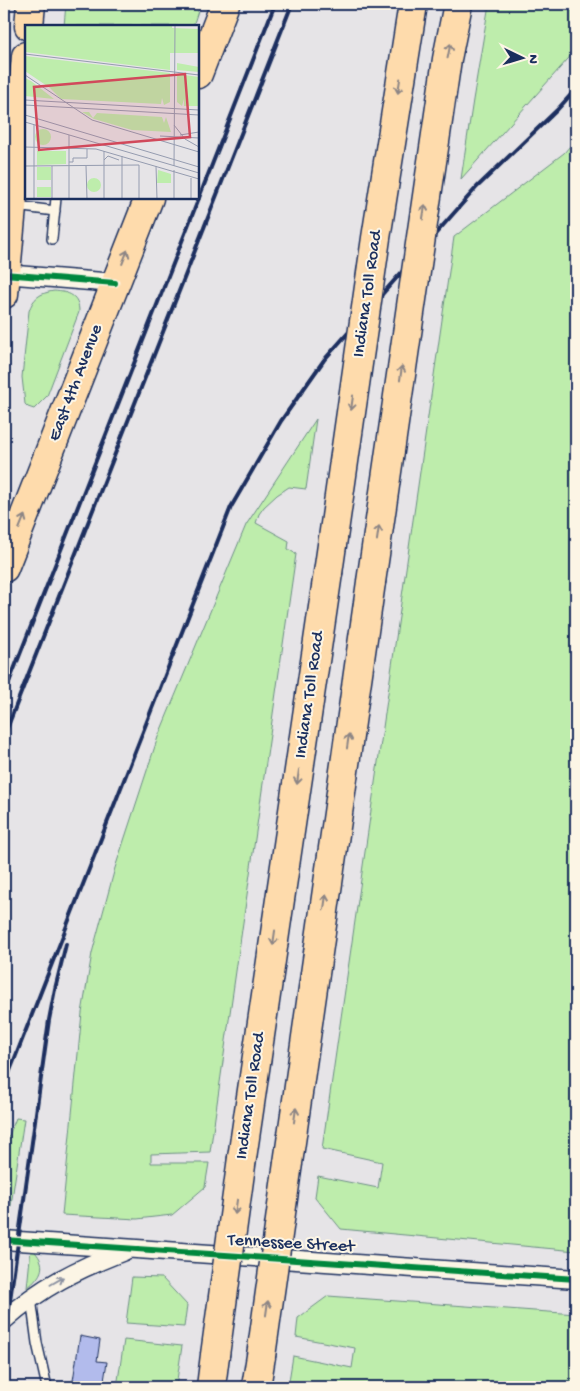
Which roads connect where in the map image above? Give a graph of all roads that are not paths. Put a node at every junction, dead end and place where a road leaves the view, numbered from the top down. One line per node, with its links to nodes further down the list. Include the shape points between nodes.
1 (30, 4): 5 (main road)
2 (225, 4): 7 (main road)
3 (413, 4): 22 (main road, Indiana Toll Road, one-way to 22, bridge, via 376,238)
4 (458, 4): 23 (main road, one-way to 4, bridge, via 424,215)
5 (29, 25)
6 (25, 68): 10 (main road)
7 (199, 71)
8 (56, 199): 11 (lane)
9 (149, 199): 14 (main road, East 4th Avenue, one-way to 9)
10 (13, 206): 11 (lane); 13 (main road)
11 (55, 211): 12 (lane)
12 (52, 239)
13 (4, 280): 14 (street)
14 (115, 283): 15 (main road, East 4th Avenue, one-way to 14)
15 (4, 568)
16 (4, 1240): 17 (street, Tennessee Street)
17 (128, 1250): 18 (street, Tennessee Street); 19 (street, one-way to 17, via 92,1263)
18 (576, 1279)
19 (31, 1298): 20 (street); 21 (lane)
20 (4, 1320)
21 (47, 1387)
22 (210, 1387)
23 (256, 1387)

